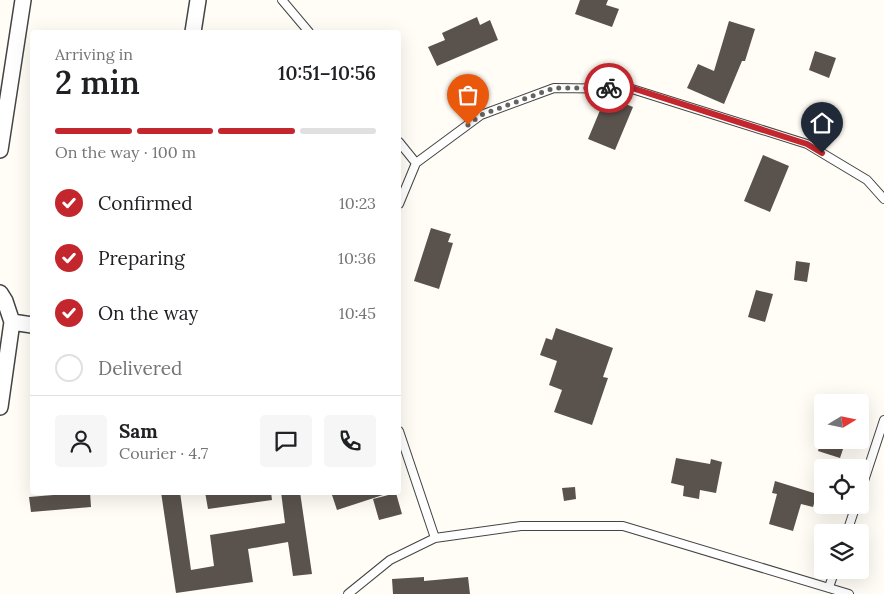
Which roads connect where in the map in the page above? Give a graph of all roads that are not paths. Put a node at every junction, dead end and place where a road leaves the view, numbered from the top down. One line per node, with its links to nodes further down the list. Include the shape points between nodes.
1 (23, 0): 7 (street)
2 (198, 0): 4 (street)
3 (282, 0): 5 (lane)
4 (193, 30)
5 (307, 30)
6 (401, 144): 8 (lane)
7 (0, 150)
8 (416, 163): 9 (lane); 10 (lane, via 481,115 554,88 632,88 807,144 867,180)
9 (401, 199)
10 (884, 199)
11 (0, 293): 12 (street)
12 (12, 322): 13 (street); 14 (street)
13 (30, 325)
14 (2, 382): 15 (street)
15 (0, 407)
16 (884, 420): 18 (lane)
17 (401, 438): 19 (lane)
18 (869, 466)
19 (435, 538): 21 (lane, via 521,526 623,526); 22 (lane, via 390,560)
20 (832, 579): 21 (lane)
21 (829, 587): 23 (lane)
22 (348, 594)
23 (849, 594)

